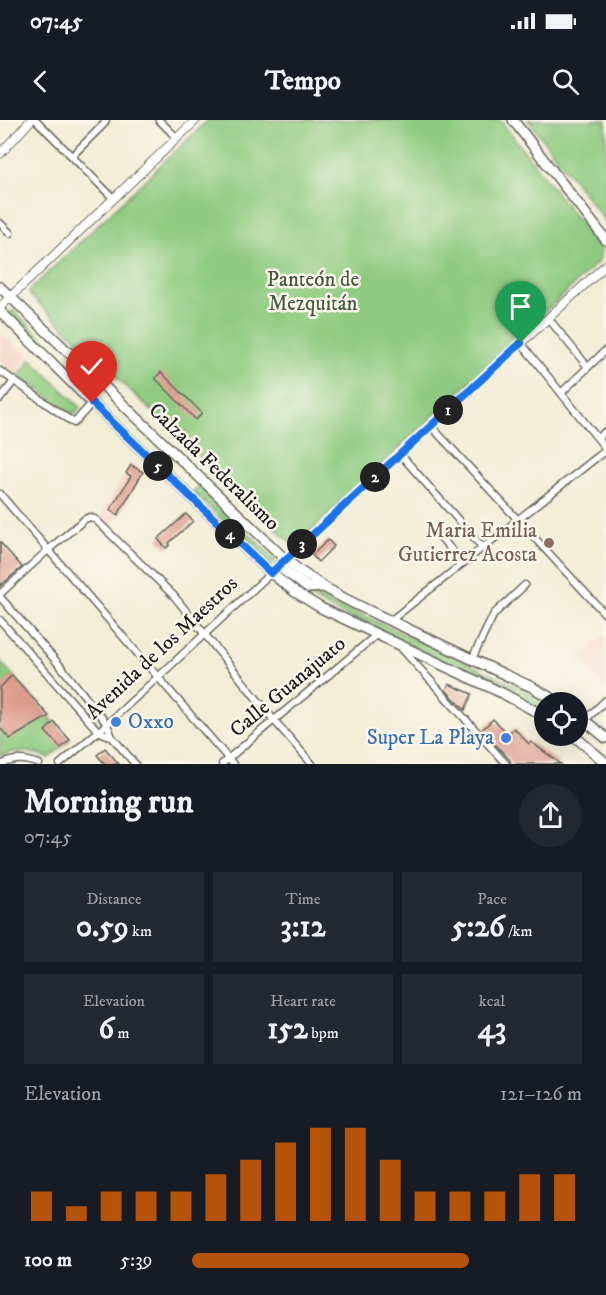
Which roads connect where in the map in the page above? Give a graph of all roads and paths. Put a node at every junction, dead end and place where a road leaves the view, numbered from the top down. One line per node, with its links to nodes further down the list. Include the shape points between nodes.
1 (31, 120): 8 (street)
2 (36, 120): 9 (street)
3 (106, 120): 9 (street)
4 (159, 120): 7 (street)
5 (196, 120): 7 (street)
6 (513, 120): 13 (main road)
7 (177, 138): 10 (street)
8 (0, 154)
9 (72, 156): 10 (street)
10 (114, 198): 16 (street)
11 (0, 223): 12 (street)
12 (10, 233)
13 (606, 240)
14 (606, 265): 18 (street, Avenida de los Maestros)
15 (0, 287): 16 (main road, Calzada Federalismo)
16 (10, 298): 17 (street); 37 (main road, Calzada Federalismo)
17 (0, 309): 26 (main road, Calzada Federalismo)
18 (548, 318): 19 (street, Avenida de los Maestros); 21 (street)
19 (521, 343): 24 (street); 27 (street, Avenida de los Maestros)
20 (606, 350): 21 (street)
21 (588, 367): 24 (street)
22 (0, 371): 23 (street)
23 (14, 381): 25 (street); 26 (street, via 74,423)
24 (561, 393): 29 (street)
25 (0, 399)
26 (92, 403): 39 (main road, Calzada Federalismo)
27 (431, 426): 31 (street, Avenida de los Maestros); 33 (street)
28 (606, 431): 29 (street)
29 (598, 438): 30 (street)
30 (606, 449): 33 (street)
31 (399, 454): 35 (street); 37 (street, Avenida de los Maestros)
32 (0, 494): 36 (street)
33 (518, 520): 35 (street); 42 (street)
34 (435, 531): 38 (street)
35 (483, 548): 38 (street)
36 (48, 550): 41 (street); 45 (street, via 85,519 96,520 174,596); 49 (street)
37 (282, 562): 39 (street, Avenida de los Maestros); 44 (main road, Calzada Federalismo)
38 (463, 563): 44 (street)
39 (271, 573): 45 (street, Avenida de los Maestros); 46 (main road, Calzada Federalismo, via 321,608)
40 (525, 585): 48 (street, via 494,614)
41 (0, 595): 56 (street)
42 (606, 615)
43 (0, 620): 57 (street)
44 (390, 621): 48 (main road, Calzada Federalismo)
45 (205, 633): 49 (street, Avenida de los Maestros); 54 (street)
46 (376, 635): 47 (main road, Calzada Federalismo); 54 (street, Calle Guanajuato)
47 (400, 646): 52 (main road, Calzada Federalismo); 71 (street)
48 (472, 659): 50 (main road, Calzada Federalismo)
49 (158, 677): 56 (street, Avenida de los Maestros); 63 (street)
50 (541, 692)
51 (606, 700): 53 (street)
52 (534, 711)
53 (588, 712)
54 (273, 719): 63 (street, Calle Guanajuato); 70 (street)
55 (588, 723): 59 (main road)
56 (107, 724): 57 (street, Avenida de los Maestros); 58 (street)
57 (98, 731): 58 (street); 67 (street, Avenida de los Maestros)
58 (112, 737): 68 (street)
59 (606, 738)
60 (588, 743): 62 (main road)
61 (587, 746): 64 (main road)
62 (606, 756)
63 (231, 761): 69 (street, Calle Guanajuato)
64 (606, 763)
65 (3, 764): 66 (street, via 18,759)
66 (39, 764)
67 (60, 764)
68 (135, 764)
69 (222, 764)
70 (312, 764)
71 (506, 764)

